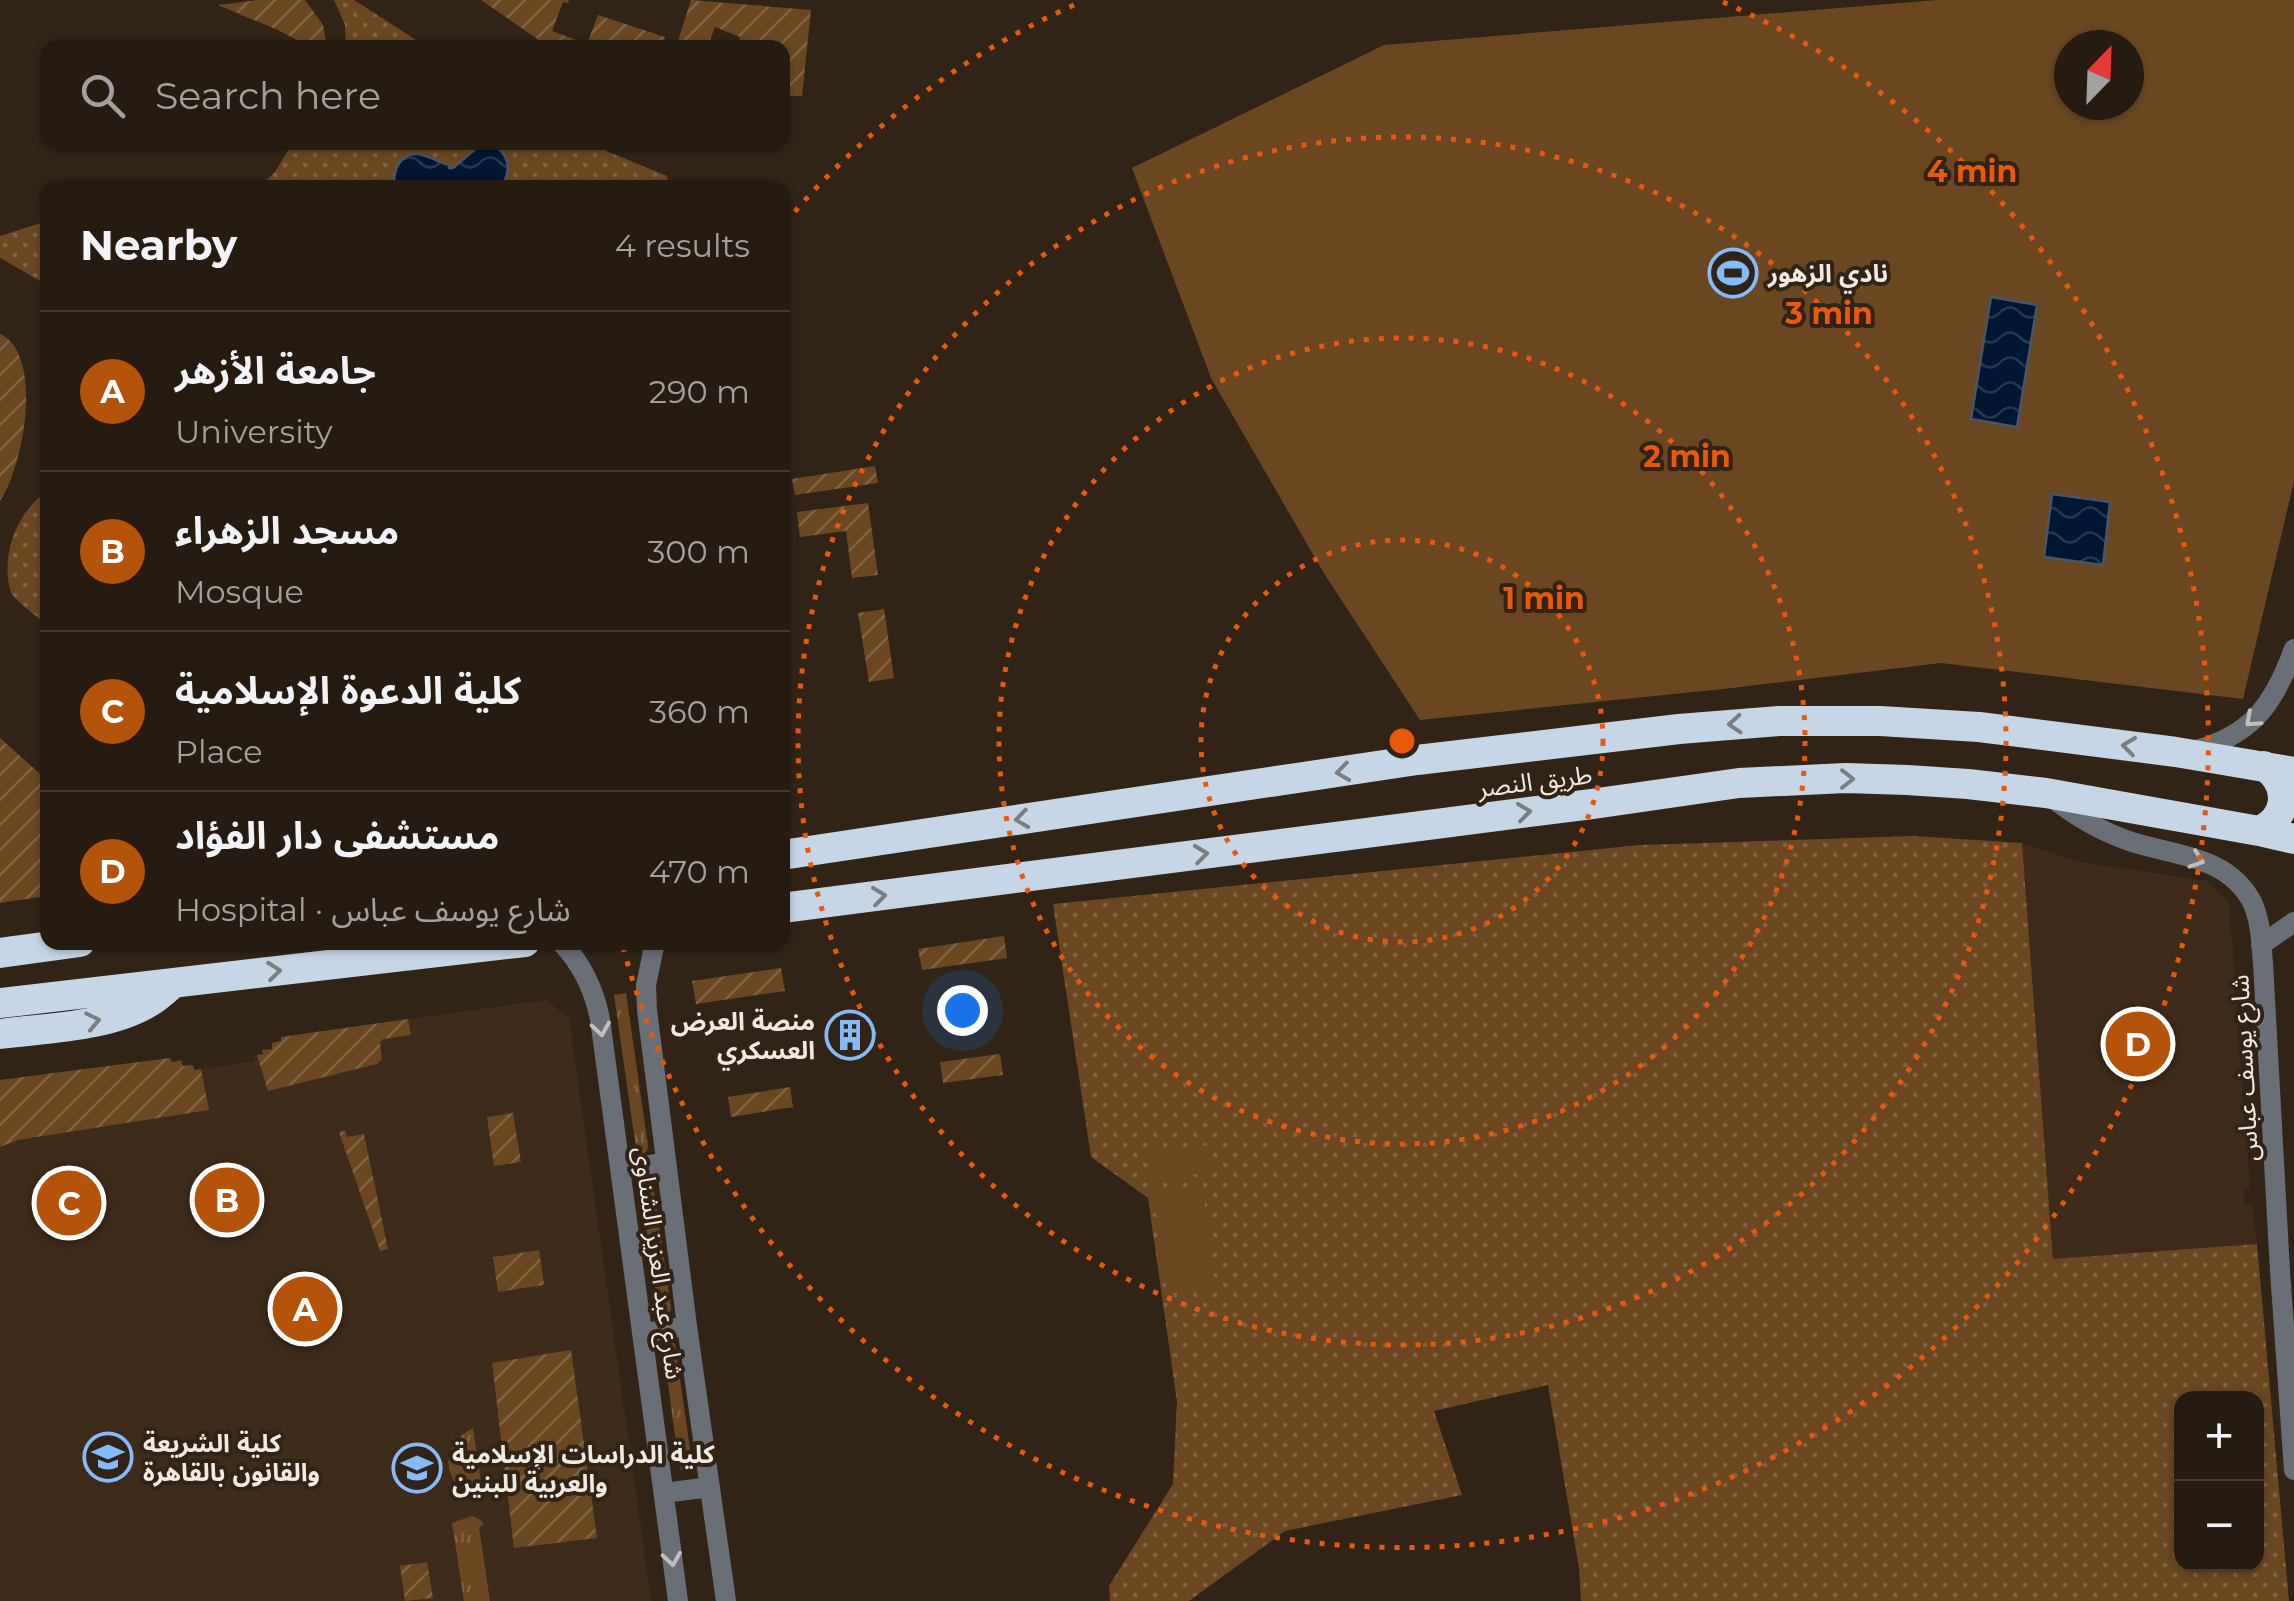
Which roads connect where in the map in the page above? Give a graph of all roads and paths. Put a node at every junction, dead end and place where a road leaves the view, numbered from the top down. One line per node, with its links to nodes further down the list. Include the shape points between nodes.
1 (2294, 648): 2 (street, one-way to 2, via 2280,686 2250,724 2208,747)
2 (2176, 752): 3 (highway, طريق النصر); 7 (highway, طريق النصر, one-way to 7, via 1930,723 1729,724 1418,760)
3 (2279, 769): 5 (highway, via 2271,770 2281,784 2282,808)
4 (2046, 793): 5 (highway, طريق النصر); 8 (highway, طريق النصر, one-way to 4, via 1738,783 1907,780); 10 (street, شارع يوسف عباس, one-way to 10, via 2114,835 2228,873 2253,904)
5 (2259, 831): 6 (highway, طريق النصر)
6 (2294, 840)
7 (790, 853)
8 (790, 907)
9 (2294, 922): 10 (street)
10 (2262, 945): 23 (street, شارع يوسف عباس)
11 (40, 948): 15 (highway)
12 (453, 950): 16 (highway, one-way to 12)
13 (567, 950): 20 (street, شارع عبد العزيز الشناوى, one-way to 20, via 598,1006)
14 (653, 950): 19 (street, شارع عبد العزيز الشناوى, via 646,997)
15 (0, 953)
16 (176, 981): 17 (highway); 18 (highway, one-way to 16, via 118,1015 149,1003)
17 (0, 1003)
18 (0, 1034)
19 (666, 1162): 20 (street); 21 (street, شارع عبد العزيز الشناوى)
20 (622, 1170): 22 (street, شارع عبد العزيز الشناوى)
21 (688, 1326): 22 (street); 24 (street, شارع عبد العزيز الشناوى)
22 (644, 1333): 25 (street, شارع عبد العزيز الشناوى)
23 (2294, 1470)
24 (710, 1487): 25 (street); 27 (street, شارع عبد العزيز الشناوى)
25 (664, 1493): 26 (street, شارع عبد العزيز الشناوى, one-way to 26)
26 (678, 1601)
27 (724, 1601)

